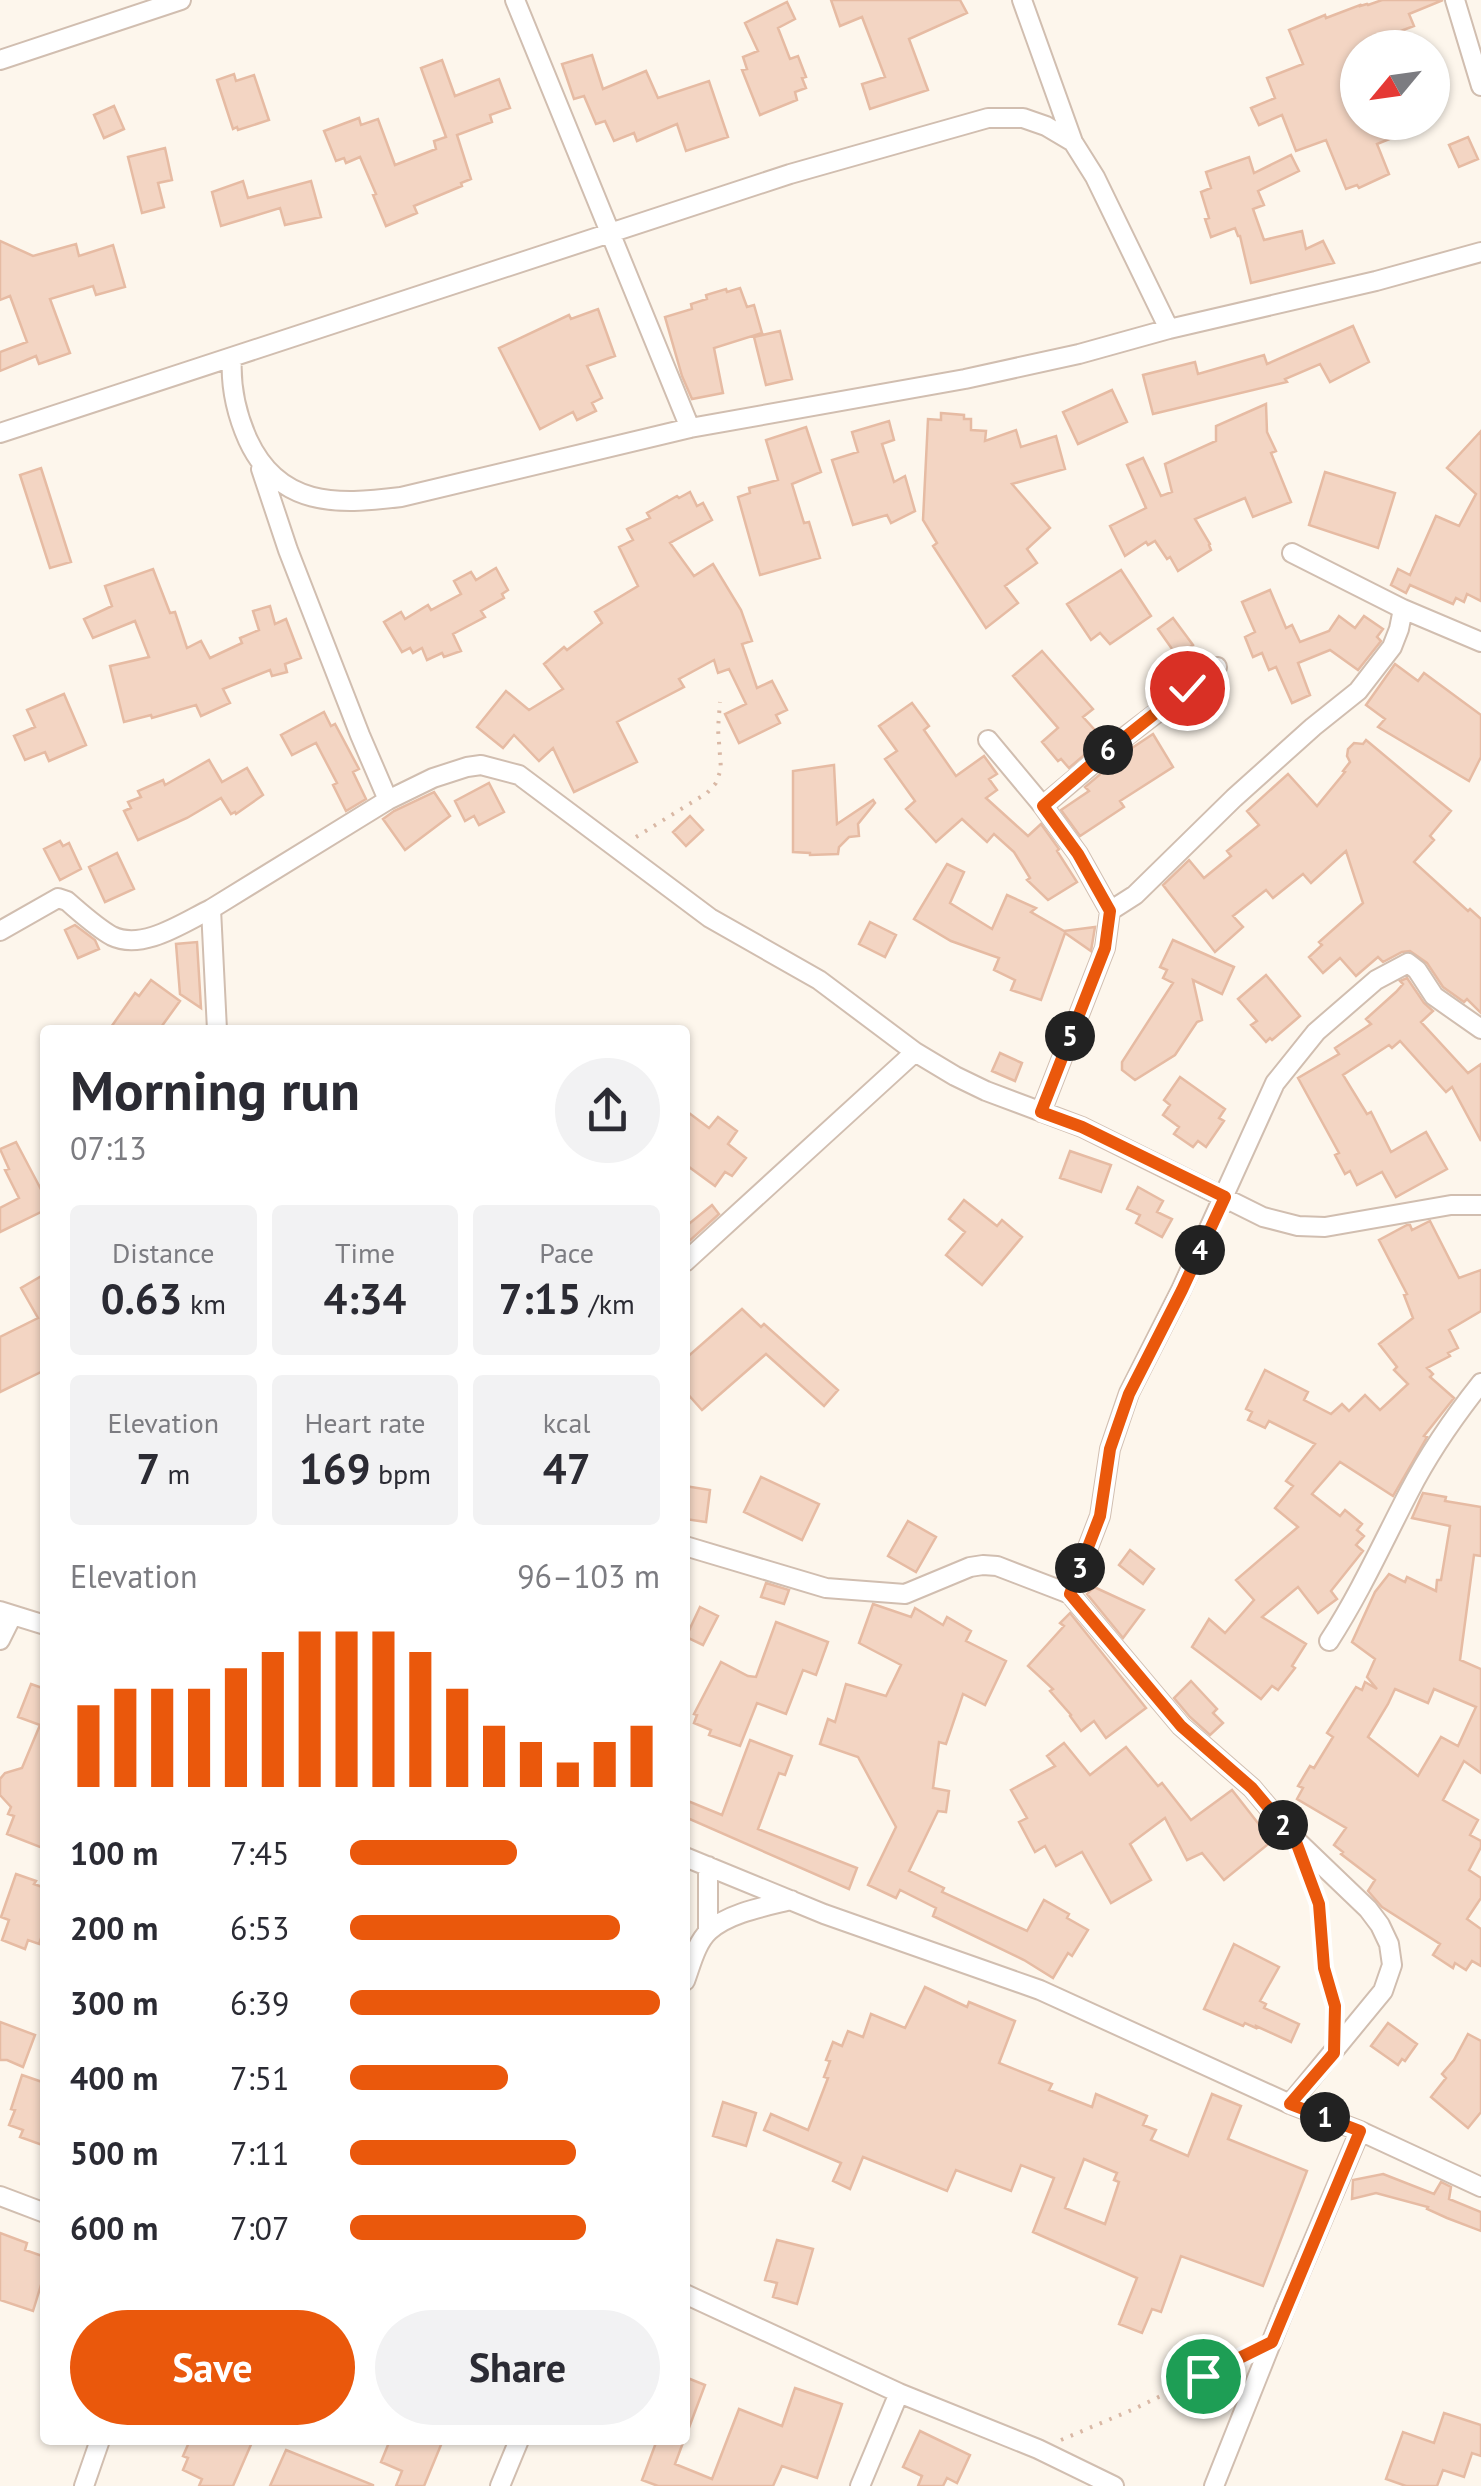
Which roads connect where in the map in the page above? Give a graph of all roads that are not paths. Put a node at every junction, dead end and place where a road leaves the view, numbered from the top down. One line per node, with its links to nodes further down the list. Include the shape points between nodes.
1 (181, 0): 5 (street)
2 (516, 0): 8 (street)
3 (1022, 0): 7 (street)
4 (1454, 0): 6 (street)
5 (0, 60)
6 (1481, 86)
7 (1073, 142): 8 (street, via 1024,118 988,118); 10 (street)
8 (611, 234): 11 (street); 12 (street)
9 (1481, 252): 10 (street)
10 (1169, 329): 12 (street, via 965,379)
11 (232, 357): 13 (street); 14 (street, via 233,399)
12 (690, 428): 14 (street, via 356,503 301,493 276,482)
13 (0, 433)
14 (257, 460): 20 (street)
15 (1292, 552): 16 (street)
16 (1402, 609): 17 (street); 23 (street, via 1392,647 1358,691 1234,798 1136,895)
17 (1481, 642)
18 (1216, 667): 21 (street)
19 (988, 740): 21 (street)
20 (388, 800): 22 (street); 27 (street, via 468,766 519,776 710,918 820,980)
21 (1043, 806): 23 (street)
22 (211, 909): 24 (street, via 132,940 116,938 58,898); 25 (street)
23 (1110, 911): 28 (street, via 1105,948)
24 (0, 930)
25 (217, 1025)
26 (1481, 1029): 29 (street, via 1434,996 1408,963 1376,980 1316,1032 1275,1083)
27 (915, 1052): 28 (street); 31 (street)
28 (1041, 1112): 29 (street)
29 (1225, 1197): 30 (street, via 1264,1217 1325,1227); 34 (street, via 1129,1394 1110,1449 1100,1516)
30 (1481, 1205)
31 (690, 1257)
32 (1481, 1382): 38 (street, via 1411,1488)
33 (690, 1547): 34 (street, via 826,1588 905,1594 983,1565)
34 (1070, 1594): 44 (street, via 1181,1726 1252,1788 1368,1909 1389,1944 1392,1965 1383,1991)
35 (6, 1614): 36 (street); 37 (street)
36 (40, 1624)
37 (0, 1640)
38 (1330, 1641)
39 (690, 1859): 40 (street)
40 (708, 1866): 41 (street); 42 (street)
41 (792, 1900): 42 (street, via 746,1912); 44 (street, via 1040,1990)
42 (708, 1932): 43 (street)
43 (690, 1967)
44 (1290, 2104): 45 (street)
45 (1360, 2131): 46 (street); 57 (street)
46 (1481, 2187)
47 (0, 2196): 48 (street)
48 (40, 2211)
49 (690, 2296): 50 (street)
50 (900, 2392): 55 (street); 56 (street)
51 (98, 2445): 53 (street)
52 (517, 2445): 54 (street)
53 (84, 2486)
54 (500, 2486)
55 (860, 2486)
56 (1114, 2486)
57 (1214, 2486)

